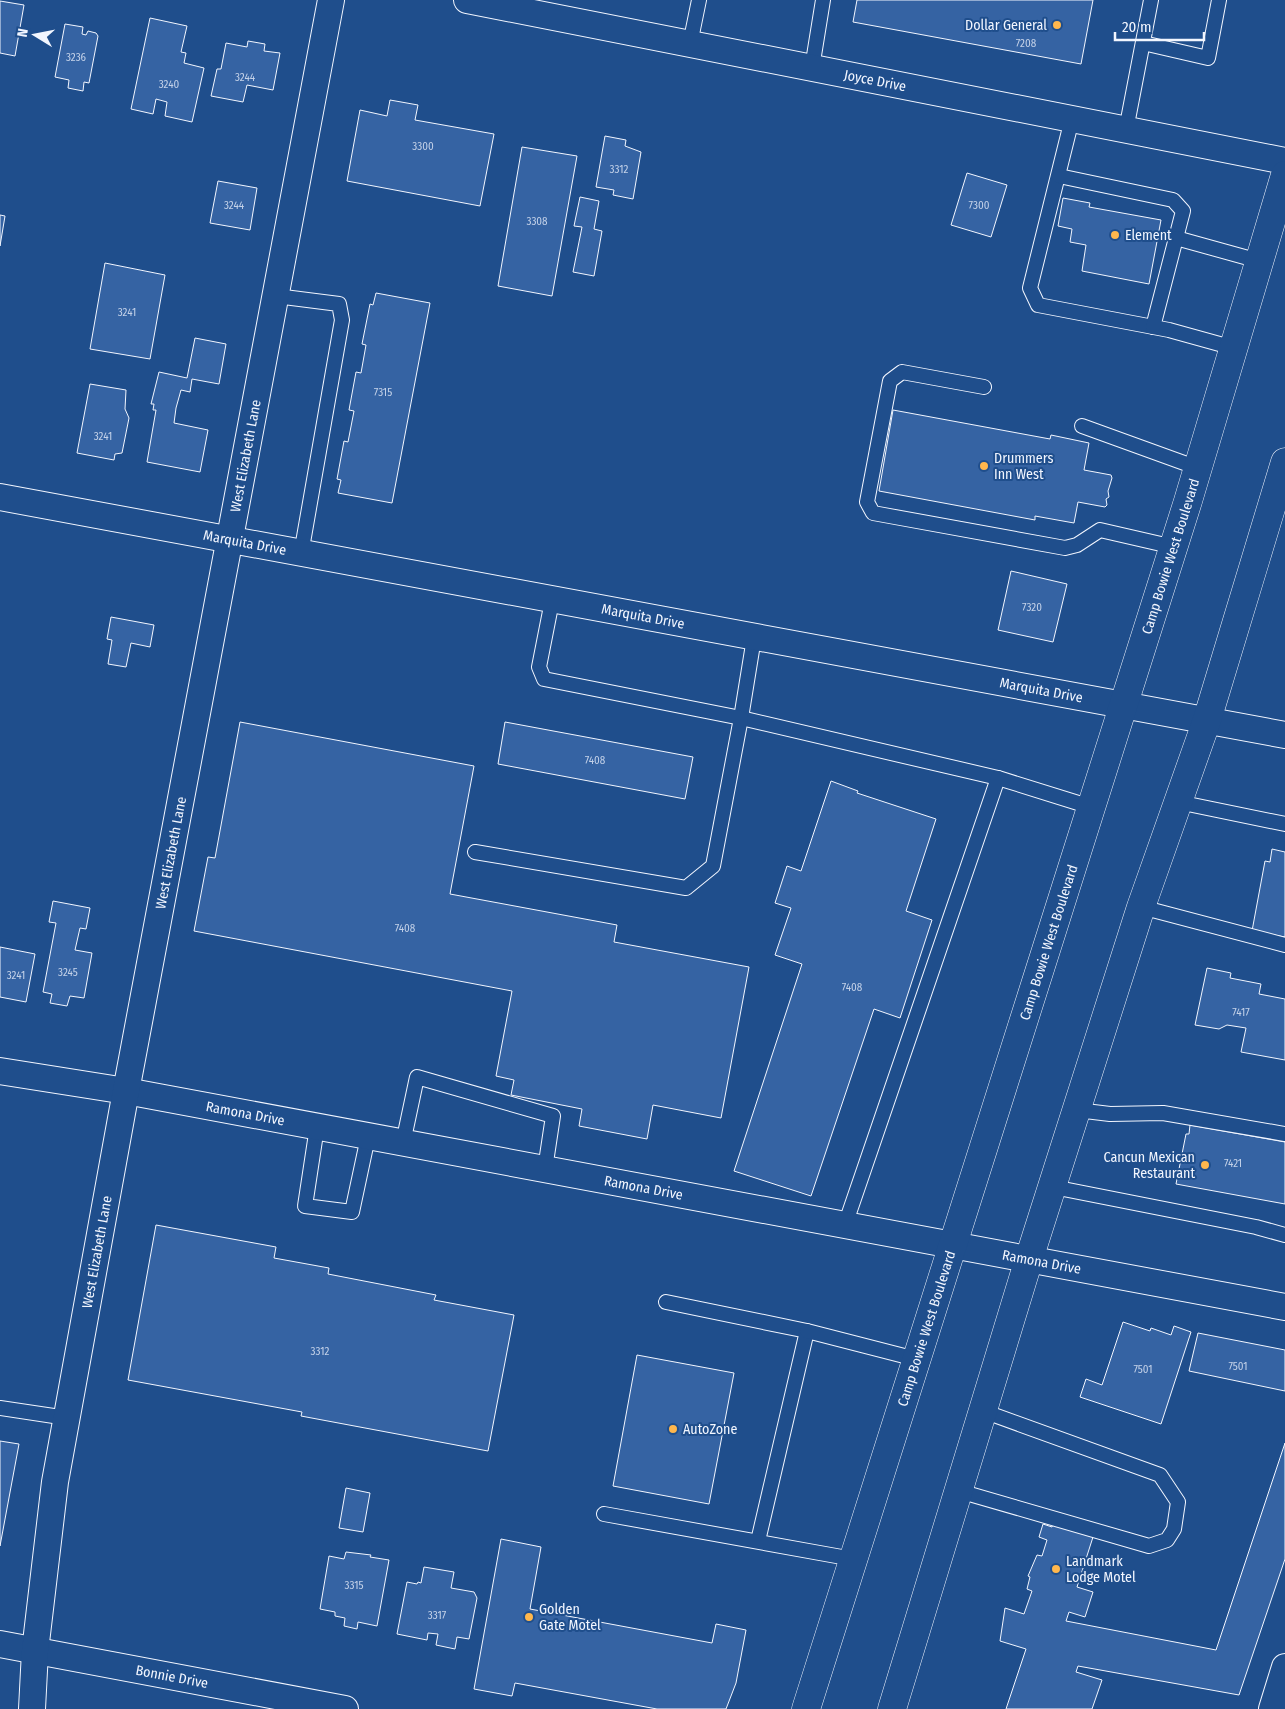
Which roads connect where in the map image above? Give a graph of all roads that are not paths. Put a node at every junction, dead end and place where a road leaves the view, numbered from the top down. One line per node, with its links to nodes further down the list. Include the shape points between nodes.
1 (331, 0): 17 (street, West Elizabeth Lane)
2 (467, 0): 8 (street, Joyce Drive)
3 (699, 0): 8 (lane)
4 (823, 0): 9 (lane)
5 (1152, 0): 7 (lane)
6 (1220, 0): 7 (lane, via 1208,58)
7 (1143, 43): 11 (lane)
8 (690, 44): 9 (street, Joyce Drive)
9 (812, 68): 10 (street, Joyce Drive)
10 (1072, 119): 11 (street, Joyce Drive); 14 (lane)
11 (1126, 130): 12 (street, Joyce Drive)
12 (1285, 161)
13 (1285, 175): 16 (main road, Camp Bowie West Boulevard)
14 (1059, 176): 15 (lane, via 1173,200 1183,211); 18 (lane, via 1030,288 1038,304)
15 (1176, 238): 16 (lane); 18 (lane)
16 (1259, 261): 19 (main road, Camp Bowie West Boulevard)
17 (276, 296): 25 (street, West Elizabeth Lane); 27 (lane, via 339,304 342,320)
18 (1153, 328): 19 (lane)
19 (1234, 348): 23 (main road, Camp Bowie West Boulevard)
20 (984, 386): 26 (lane, via 902,372 890,381 867,502 873,513 1065,548 1077,545 1100,530)
21 (1082, 426): 23 (lane)
22 (1285, 462): 32 (main road)
23 (1198, 468): 26 (main road, Camp Bowie West Boulevard)
24 (0, 497): 25 (street, Marquita Drive)
25 (231, 541): 27 (street, Marquita Drive); 42 (street, West Elizabeth Lane)
26 (1174, 547): 30 (main road, Camp Bowie West Boulevard)
27 (301, 554): 28 (street, Marquita Drive)
28 (552, 601): 29 (street, Marquita Drive); 31 (lane, via 538,667 544,679)
29 (754, 638): 30 (street, Marquita Drive); 31 (lane)
30 (1123, 707): 32 (street, Marquita Drive); 36 (main road, Camp Bowie West Boulevard)
31 (741, 718): 34 (lane); 38 (lane, via 713,866 686,888)
32 (1207, 720): 33 (street, Marquita Drive); 35 (main road)
33 (1285, 735)
34 (998, 778): 36 (lane); 50 (lane)
35 (1178, 802): 37 (lane); 39 (main road)
36 (1091, 807): 52 (main road, Camp Bowie West Boulevard)
37 (1285, 824)
38 (475, 852)
39 (1141, 907): 40 (lane); 43 (main road)
40 (1285, 945)
41 (0, 1071): 42 (street, Ramona Drive)
42 (126, 1091): 44 (street, Ramona Drive); 60 (street, West Elizabeth Lane)
43 (1077, 1110): 45 (lane, via 1110,1114 1164,1113); 49 (main road)
44 (317, 1127): 46 (street, Ramona Drive); 46 (lane, via 305,1206 352,1212)
45 (1285, 1134)
46 (368, 1136): 47 (street, Ramona Drive)
47 (403, 1143): 48 (street, Ramona Drive); 48 (lane, via 417,1077 553,1116)
48 (545, 1169): 50 (street, Ramona Drive)
49 (1053, 1187): 51 (lane, via 1256,1227); 53 (main road)
50 (846, 1225): 52 (street, Ramona Drive)
51 (1285, 1236)
52 (951, 1245): 53 (street, Ramona Drive); 57 (main road, Camp Bowie West Boulevard)
53 (1030, 1260): 55 (street, Ramona Drive); 59 (main road)
54 (666, 1302): 56 (lane)
55 (1285, 1307)
56 (807, 1331): 57 (lane); 63 (lane)
57 (916, 1359): 64 (main road, Camp Bowie West Boulevard)
58 (0, 1408): 60 (lane)
59 (983, 1411): 61 (main road); 61 (lane, via 1160,1475 1178,1502 1174,1529 1167,1540 1149,1546)
60 (66, 1418): 66 (street, West Elizabeth Lane)
61 (959, 1491): 71 (main road)
62 (604, 1514): 63 (lane)
63 (758, 1541): 64 (lane)
64 (853, 1559): 70 (main road, Camp Bowie West Boulevard)
65 (0, 1644): 66 (street, Bonnie Drive)
66 (34, 1650): 68 (street, West Elizabeth Lane); 69 (street, Bonnie Drive)
67 (1285, 1667): 72 (street)
68 (32, 1709)
69 (345, 1709)
70 (806, 1709)
71 (892, 1709)
72 (1272, 1709)

